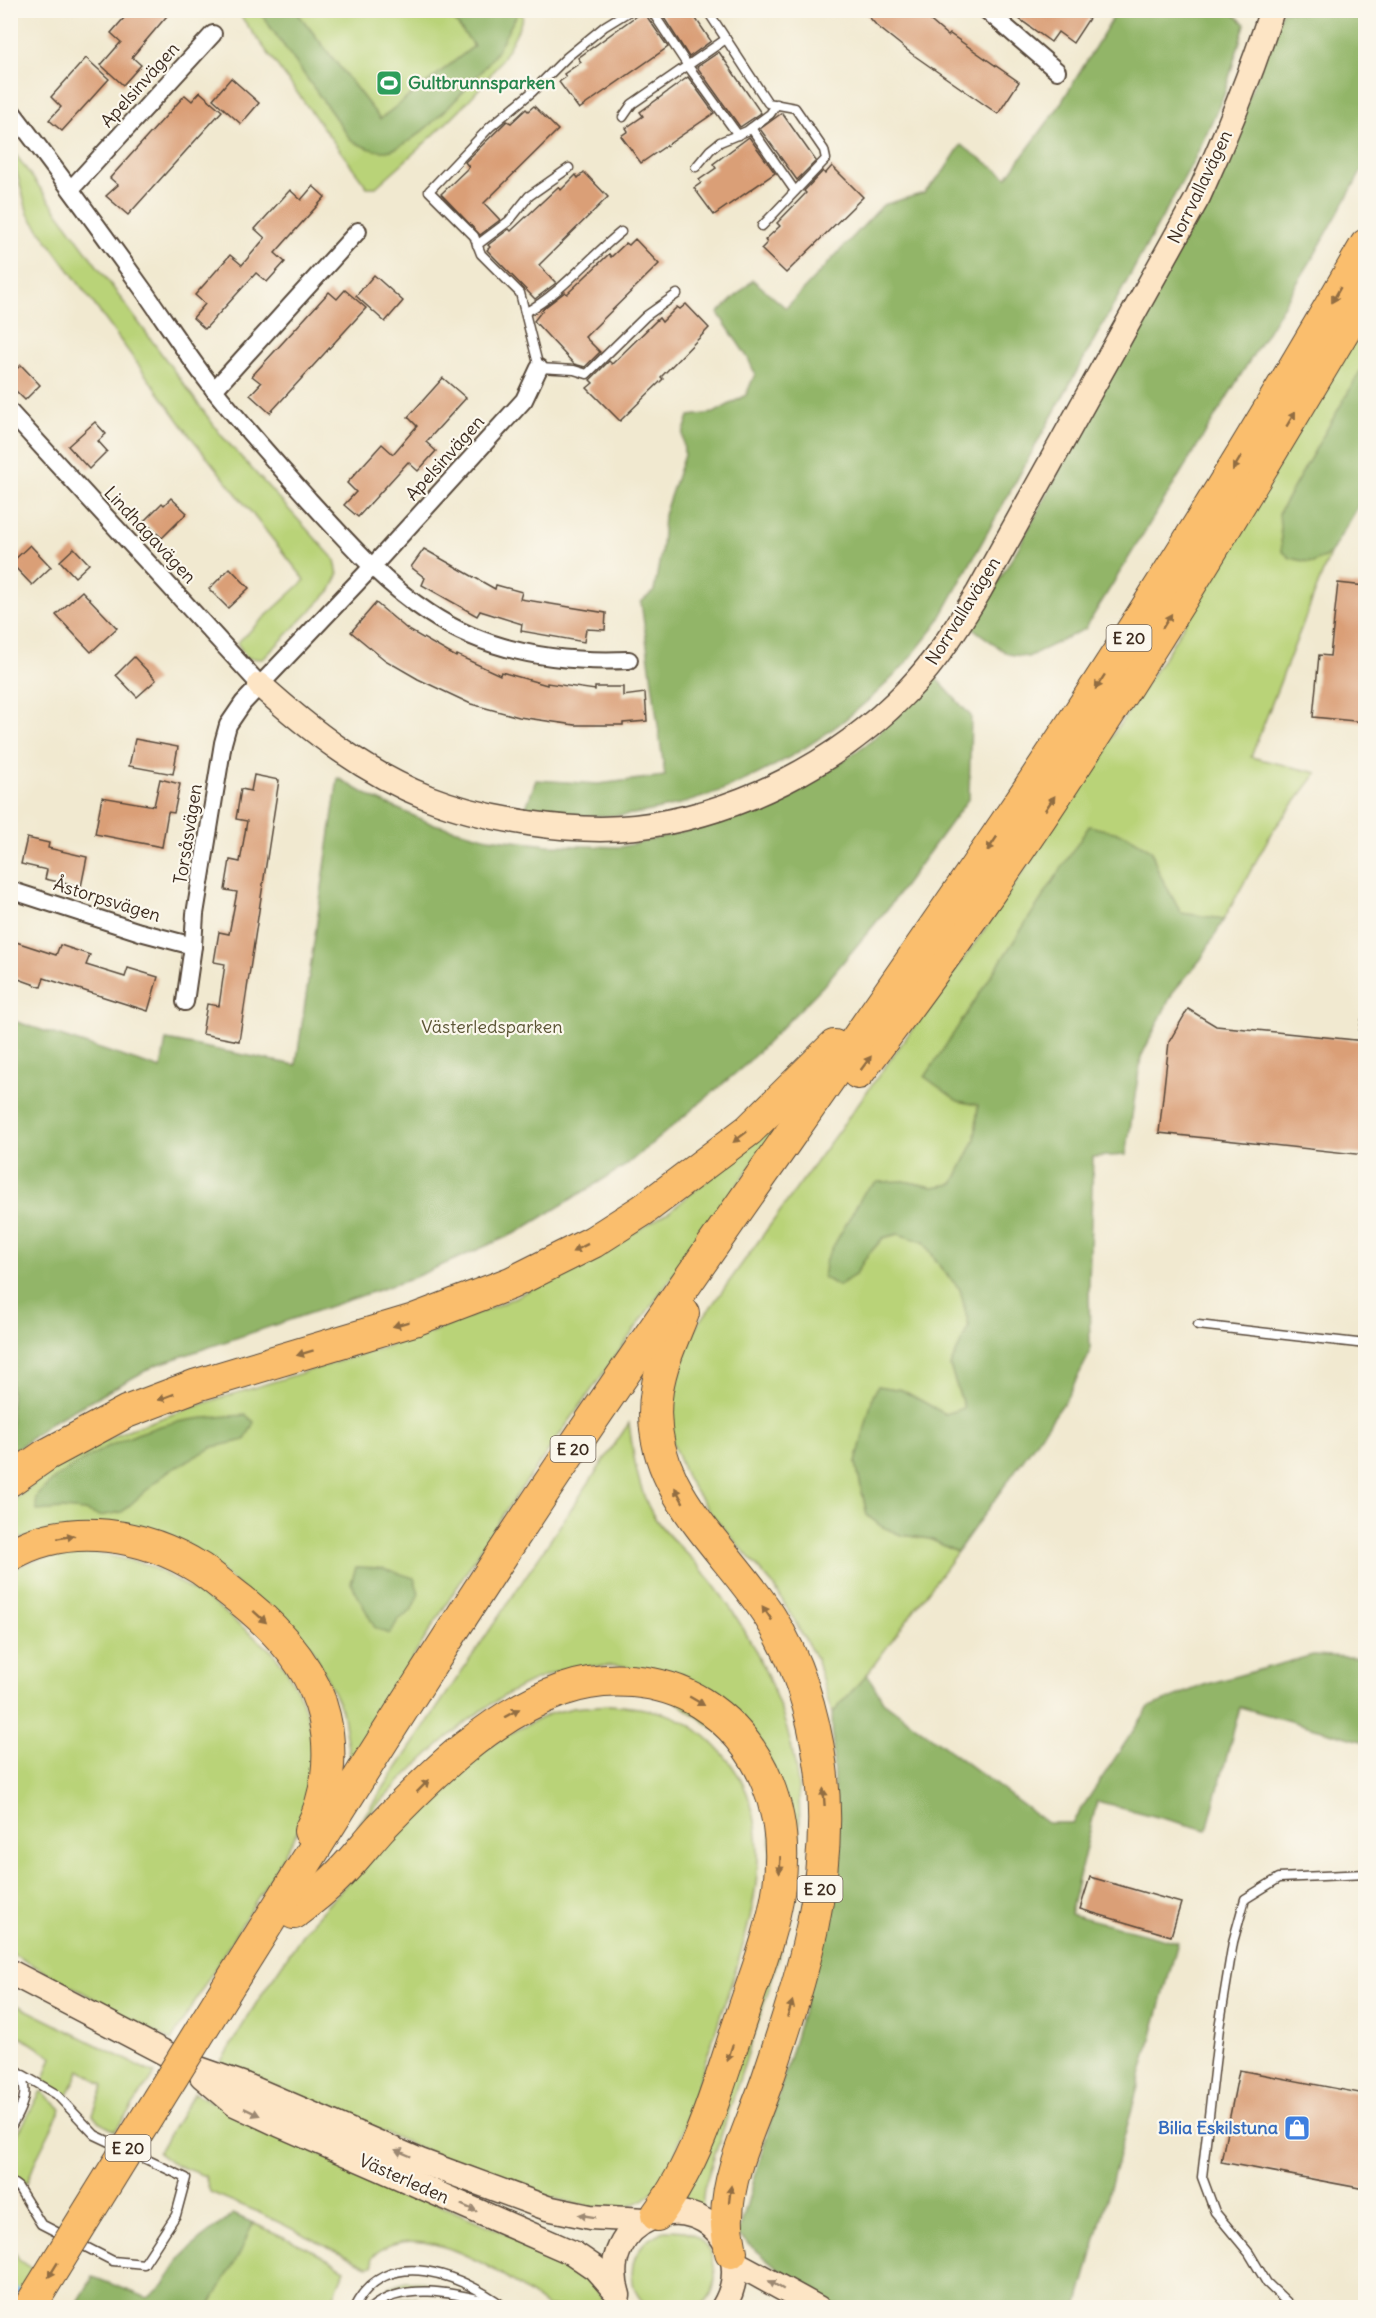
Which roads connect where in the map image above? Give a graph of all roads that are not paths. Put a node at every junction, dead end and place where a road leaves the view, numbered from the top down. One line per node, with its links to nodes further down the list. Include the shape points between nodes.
1 (631, 10): 22 (lane, via 567,57 490,127 429,191 474,236)
2 (651, 10): 8 (lane)
3 (707, 10): 7 (lane)
4 (986, 10): 9 (street)
5 (1272, 10): 32 (main road, Norrvallavägen, via 1248,81 1198,197 978,593 952,636 909,689 836,752 740,801 686,818 633,827 555,825 485,815 428,798 334,747)
6 (213, 34): 17 (street, Apelsinvägen)
7 (726, 39): 8 (lane); 10 (lane, via 768,103)
8 (688, 66): 12 (lane, via 632,104); 14 (lane)
9 (1057, 71)
10 (777, 104): 13 (lane); 18 (lane, via 795,108 826,159)
11 (10, 109): 17 (street)
12 (623, 117)
13 (751, 128): 14 (lane); 18 (lane)
14 (738, 135): 15 (lane, via 720,141)
15 (696, 167)
16 (569, 168): 22 (lane, via 529,196 509,220)
17 (71, 189): 28 (street)
18 (795, 191): 19 (lane)
19 (762, 226)
20 (358, 231): 28 (street)
21 (621, 232): 26 (lane, via 542,303)
22 (477, 245): 26 (lane, via 481,254 520,293)
23 (1365, 245): 36 (highway, E 20, one-way to 36, via 1133,630)
24 (1365, 293): 39 (highway, E 20, one-way to 24, via 976,913 1065,780 1211,550)
25 (677, 294): 27 (lane, via 646,316 587,374)
26 (526, 312): 27 (lane)
27 (539, 368): 30 (street, Apelsinvägen, via 524,400)
28 (214, 390): 30 (street)
29 (10, 412): 32 (street, Lindhagavägen)
30 (371, 568): 31 (street, via 429,614 478,639 557,658); 32 (street, Apelsinvägen)
31 (628, 660)
32 (260, 685): 34 (street, Torsåsvägen, via 234,715 223,743)
33 (10, 890): 34 (street, Åstorpsvägen)
34 (193, 946): 35 (street, Torsåsvägen)
35 (184, 1002)
36 (872, 1018): 42 (highway, E 20, one-way to 42, via 838,1041 749,1130 652,1204 593,1242 511,1283 414,1320 205,1383 126,1412 46,1455); 45 (highway, E 20, via 575,1446)
37 (1365, 1020): 38 (lane)
38 (1364, 1030)
39 (683, 1313): 45 (highway, E 20); 54 (highway, E 20, one-way to 39, via 726,2219 731,2181 804,1965 817,1908 826,1829 811,1707 795,1663 771,1618 681,1499 662,1456 656,1391)
40 (1198, 1325): 41 (lane)
41 (1365, 1344)
42 (10, 1480)
43 (10, 1555): 45 (highway, E 20, one-way to 45, via 46,1541 82,1534 144,1543 200,1569 250,1608 287,1644 315,1689 324,1715 329,1769 314,1824 301,1850)
44 (1365, 1874): 63 (lane, via 1279,1878 1245,1899 1218,2028 1202,2176 1215,2212 1249,2253 1267,2283)
45 (292, 1901): 47 (highway, E 20); 53 (highway, E 20, one-way to 53, via 330,1885 445,1764 505,1717 533,1702 565,1689 613,1680 672,1689 717,1713 744,1740 763,1769 777,1806 782,1845 779,1887 770,1928 698,2143 668,2200)
46 (10, 1972): 49 (main road, Västerleden)
47 (234, 1992): 57 (highway, E 20, one-way to 57, bridge); 58 (highway, E 20)
48 (10, 2062): 50 (lane)
49 (188, 2065): 53 (main road, Västerleden, one-way to 49, via 590,2217 547,2208 420,2161 242,2084); 55 (main road, Västerleden, one-way to 55, via 235,2104 573,2253 595,2268)
50 (22, 2075): 51 (lane, via 24,2103); 52 (lane, via 56,2094 95,2135 186,2178 176,2216 144,2264 113,2261 41,2224)
51 (10, 2128)
52 (10, 2181)
53 (651, 2218): 54 (main road, Västerleden, via 679,2213 706,2222 723,2239); 55 (main road, via 628,2234 618,2252 614,2271)
54 (732, 2257): 61 (main road, via 734,2276); 62 (main road, one-way to 54)
55 (622, 2303)
56 (505, 2306): 59 (lane, via 484,2291 448,2275 419,2270 394,2272 374,2282); 60 (lane, via 432,2292 408,2292 382,2299)
57 (29, 2307)
58 (54, 2307)
59 (354, 2307)
60 (371, 2307)
61 (723, 2307)
62 (818, 2307)
63 (1293, 2307)

